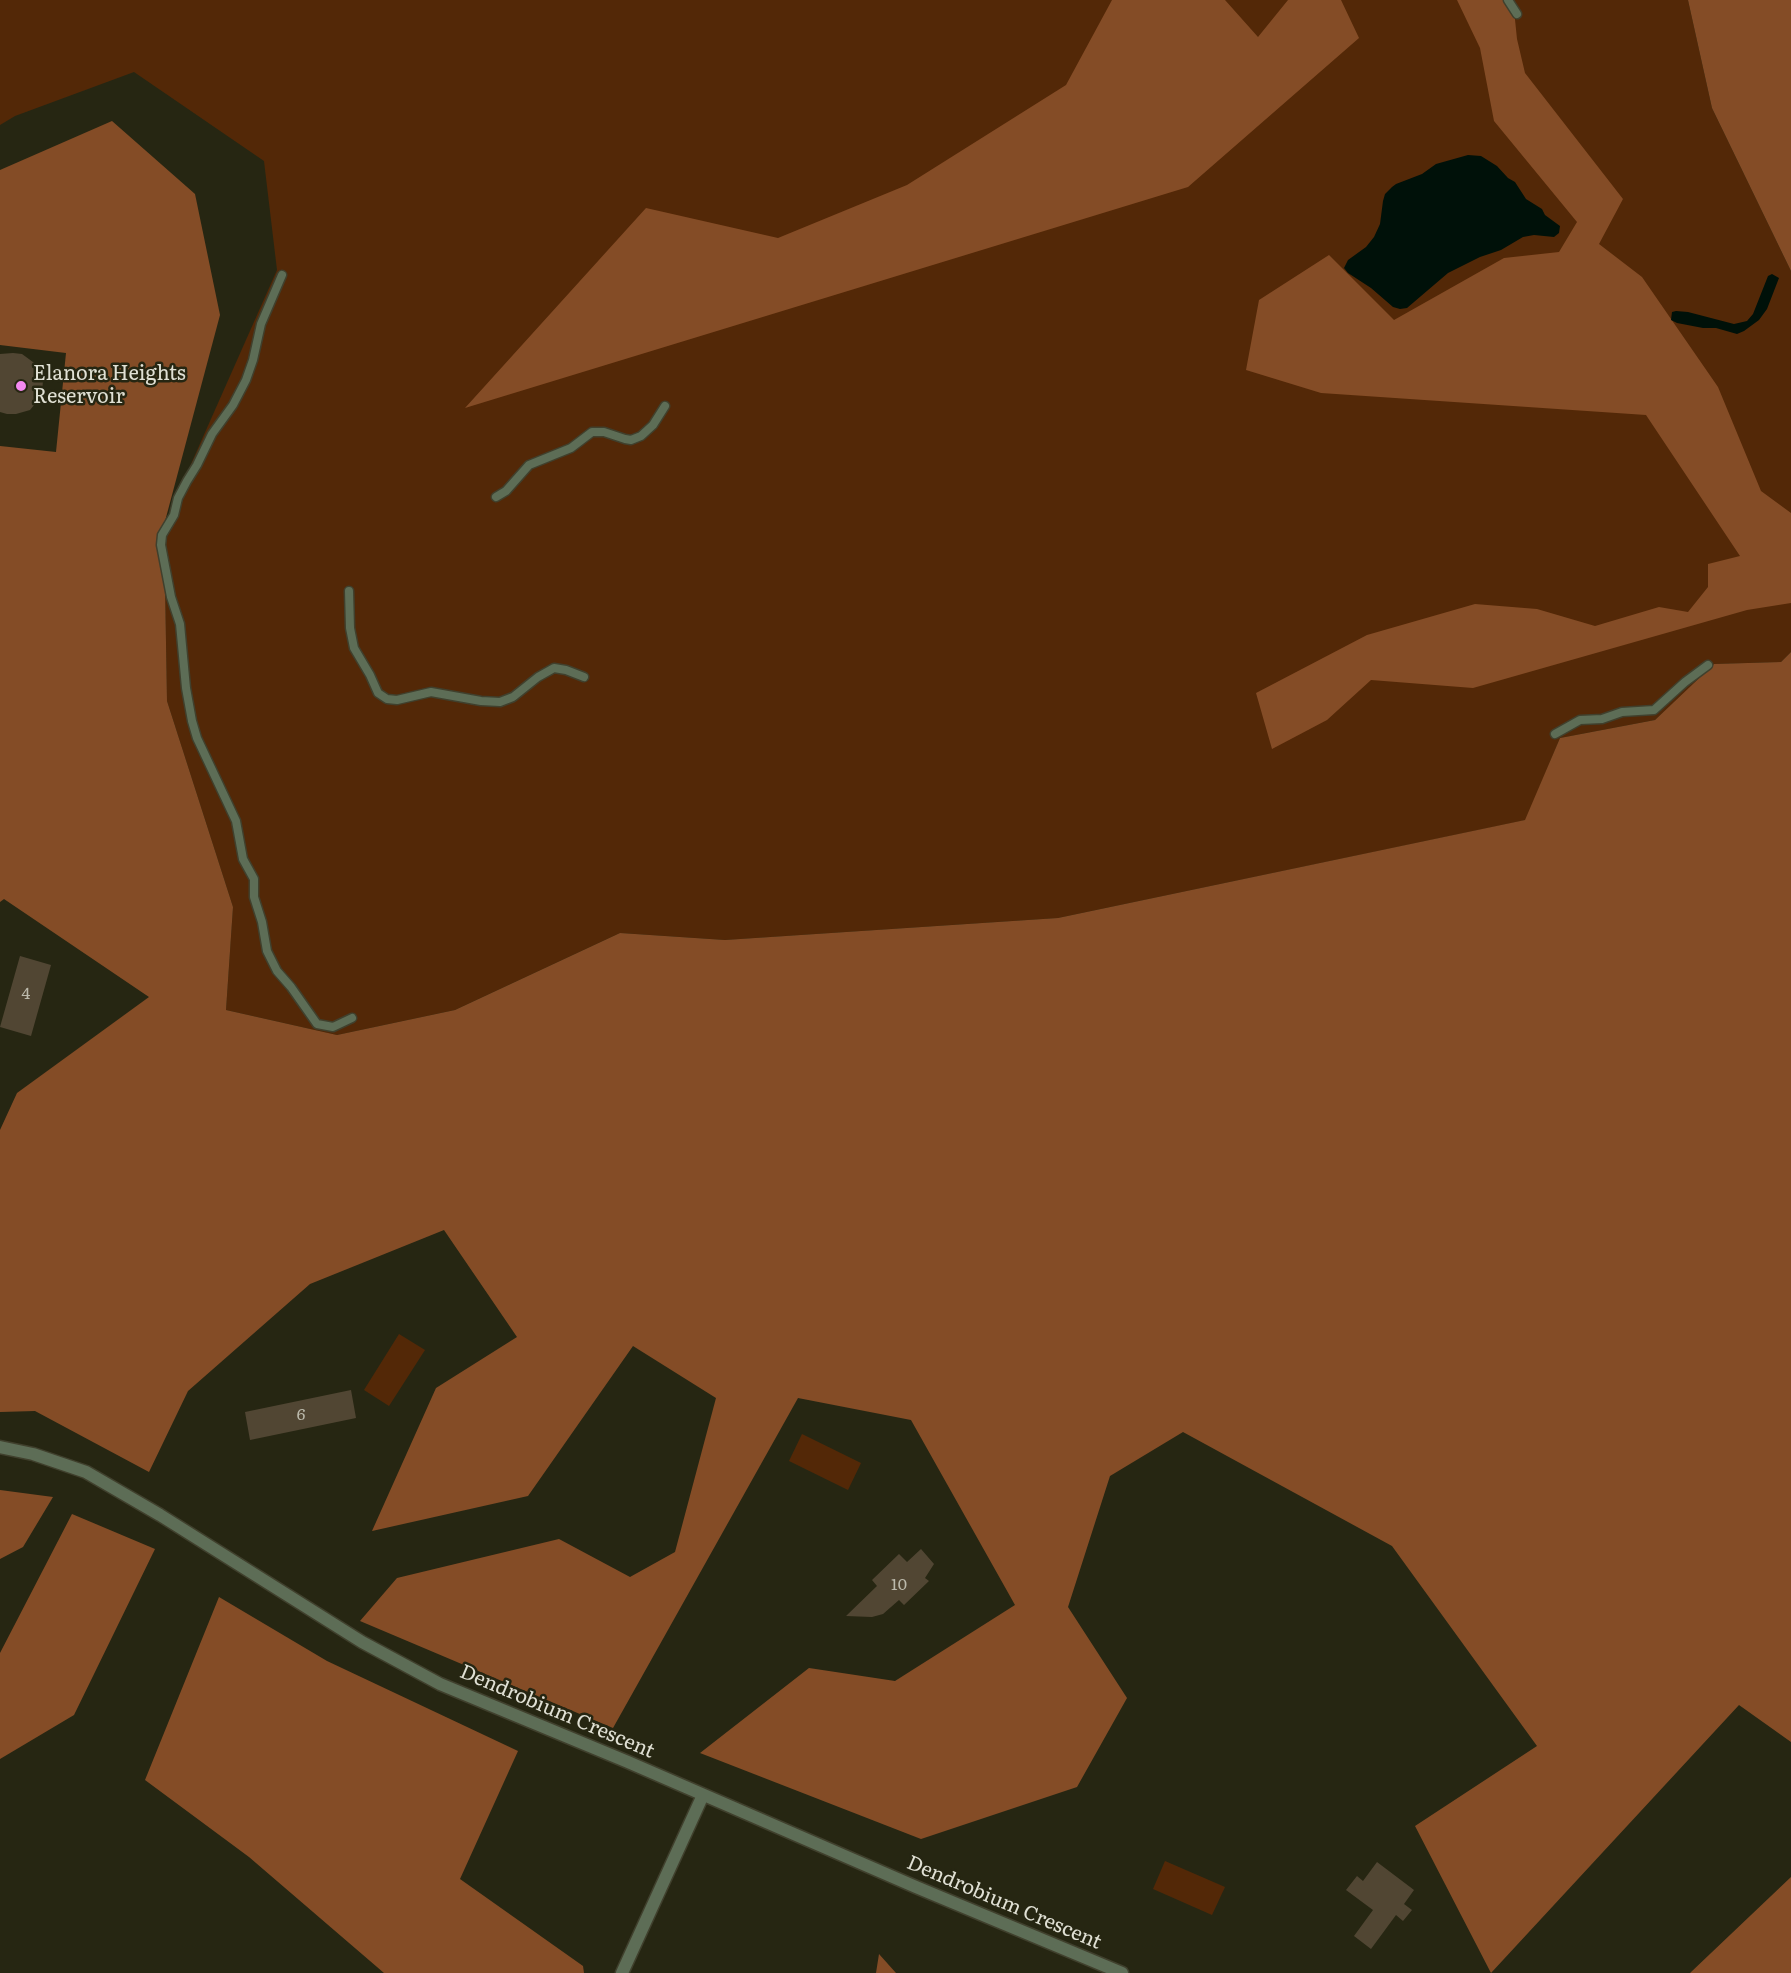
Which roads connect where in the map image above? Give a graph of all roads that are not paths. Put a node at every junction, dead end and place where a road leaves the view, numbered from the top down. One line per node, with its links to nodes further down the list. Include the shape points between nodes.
1 (1508, 0): 2 (lane)
2 (1517, 14)
3 (282, 275): 10 (lane, via 261,324 246,380 178,498 161,545 180,624 192,721 236,821 243,859 254,879 254,897 267,951 277,971 317,1024 333,1027)
4 (665, 406): 5 (lane, via 642,436 625,440 592,432 571,448 529,465)
5 (496, 497)
6 (349, 591): 8 (lane, via 354,648 378,693 387,699 431,692 500,702 554,668)
7 (1708, 665): 9 (lane, via 1654,710 1580,720)
8 (584, 677)
9 (1555, 734)
10 (351, 1018)
11 (0, 1447): 12 (street, Dendrobium Crescent, via 86,1472 362,1642 440,1684)
12 (703, 1795): 13 (street); 14 (street, Dendrobium Crescent)
13 (622, 1973)
14 (1122, 1973)

